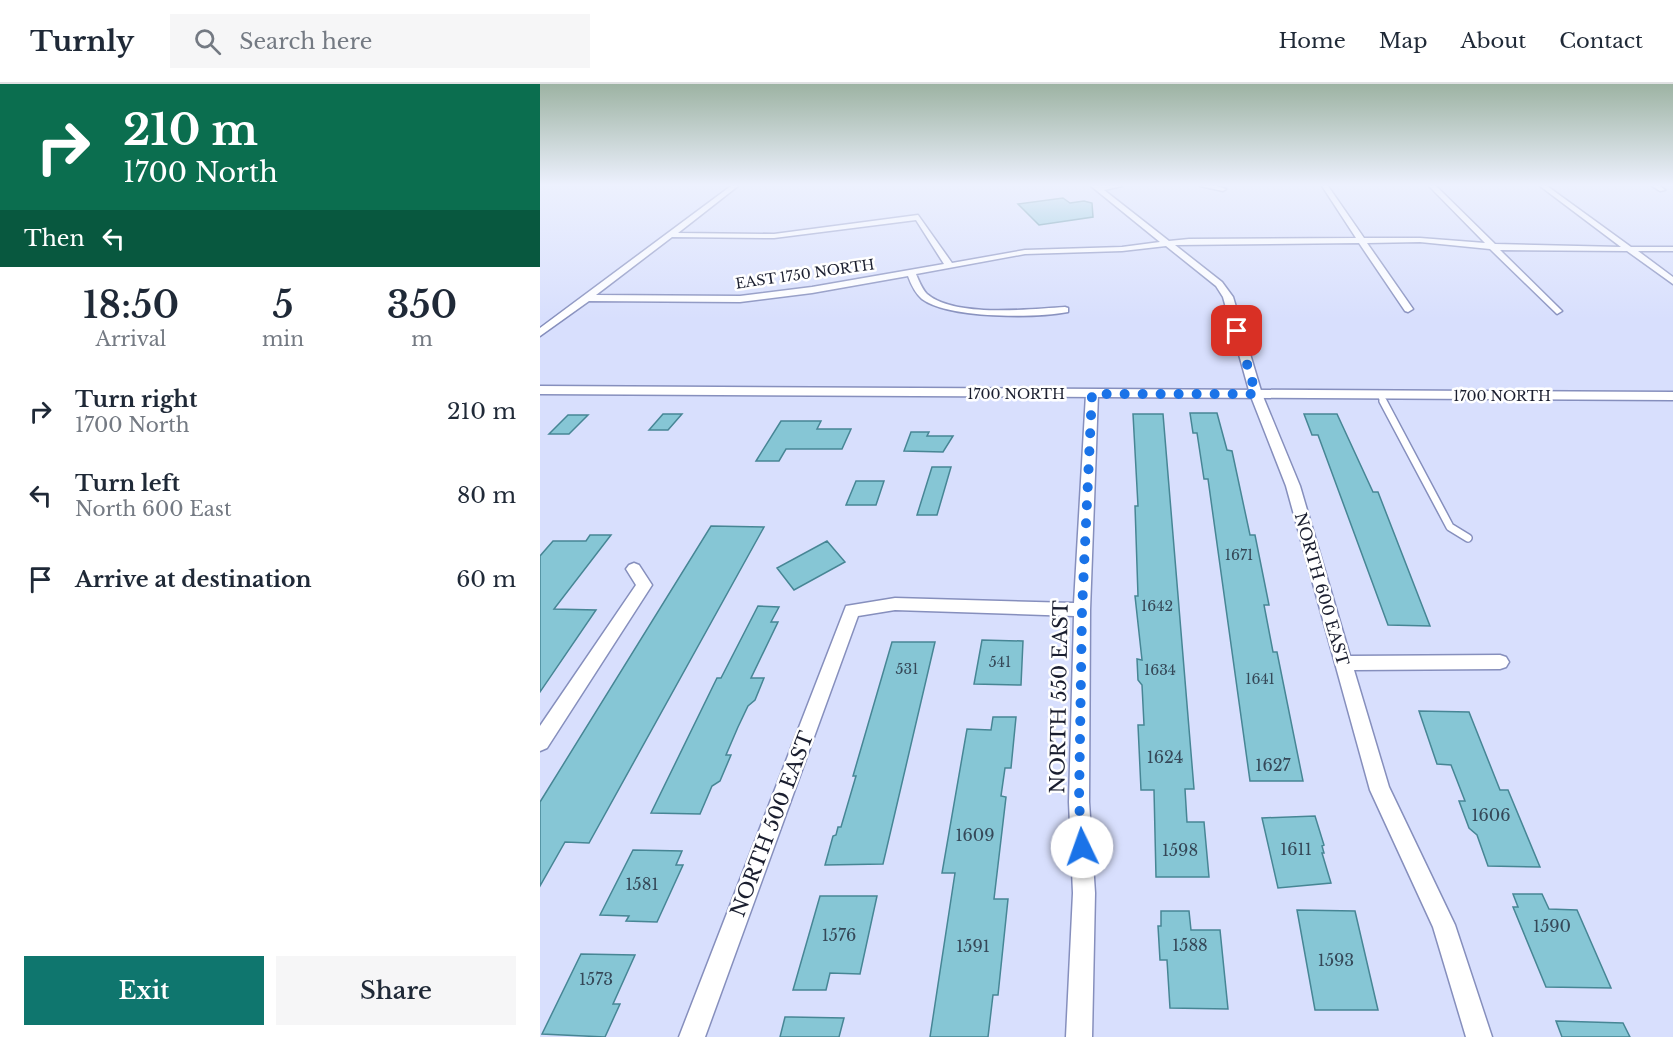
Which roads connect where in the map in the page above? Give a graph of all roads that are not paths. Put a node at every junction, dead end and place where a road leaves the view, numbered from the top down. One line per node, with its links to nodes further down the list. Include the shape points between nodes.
1 (674, 230): 8 (street)
2 (816, 230): 8 (street, via 774,236)
3 (927, 230): 14 (street)
4 (1153, 230): 10 (street, NORTH 600 EAST)
5 (1355, 230): 9 (street)
6 (1476, 230): 11 (street)
7 (1605, 230): 12 (street)
8 (668, 235): 17 (street)
9 (1361, 240): 10 (street, EAST 1750 NORTH); 11 (street, EAST 1750 NORTH, via 1420,240); 18 (street)
10 (1171, 244): 14 (street, EAST 1750 NORTH, via 1025,252); 24 (street, NORTH 600 EAST, via 1219,284 1228,297)
11 (1493, 247): 12 (street, EAST 1750 NORTH); 20 (street)
12 (1631, 249): 13 (street, EAST 1750 NORTH); 16 (street)
13 (1673, 249)
14 (949, 265): 15 (street, EAST 1750 NORTH)
15 (910, 272): 17 (street, EAST 1750 NORTH, via 740,299); 19 (street, via 924,295 940,306)
16 (1673, 281)
17 (586, 298): 21 (street)
18 (1408, 309)
19 (1065, 310)
20 (1557, 310)
21 (540, 333)
22 (540, 390): 23 (street, 1700 NORTH)
23 (1092, 394): 24 (street, 1700 NORTH); 29 (street, NORTH 550 EAST)
24 (1256, 394): 25 (street, 1700 NORTH); 31 (street, NORTH 600 EAST, via 1293,486)
25 (1380, 395): 26 (street, 1700 NORTH); 27 (lane, via 1450,527)
26 (1673, 396)
27 (1468, 538)
28 (634, 569): 32 (street, via 644,585)
29 (1082, 610): 33 (street, NORTH 500 EAST, via 895,604 852,611); 34 (street, NORTH 550 EAST, via 1079,802 1084,892)
30 (1500, 662): 31 (street)
31 (1344, 663): 35 (street, NORTH 600 EAST, via 1380,790 1444,925)
32 (540, 742)
33 (692, 1037)
34 (1079, 1037)
35 (1479, 1037)

